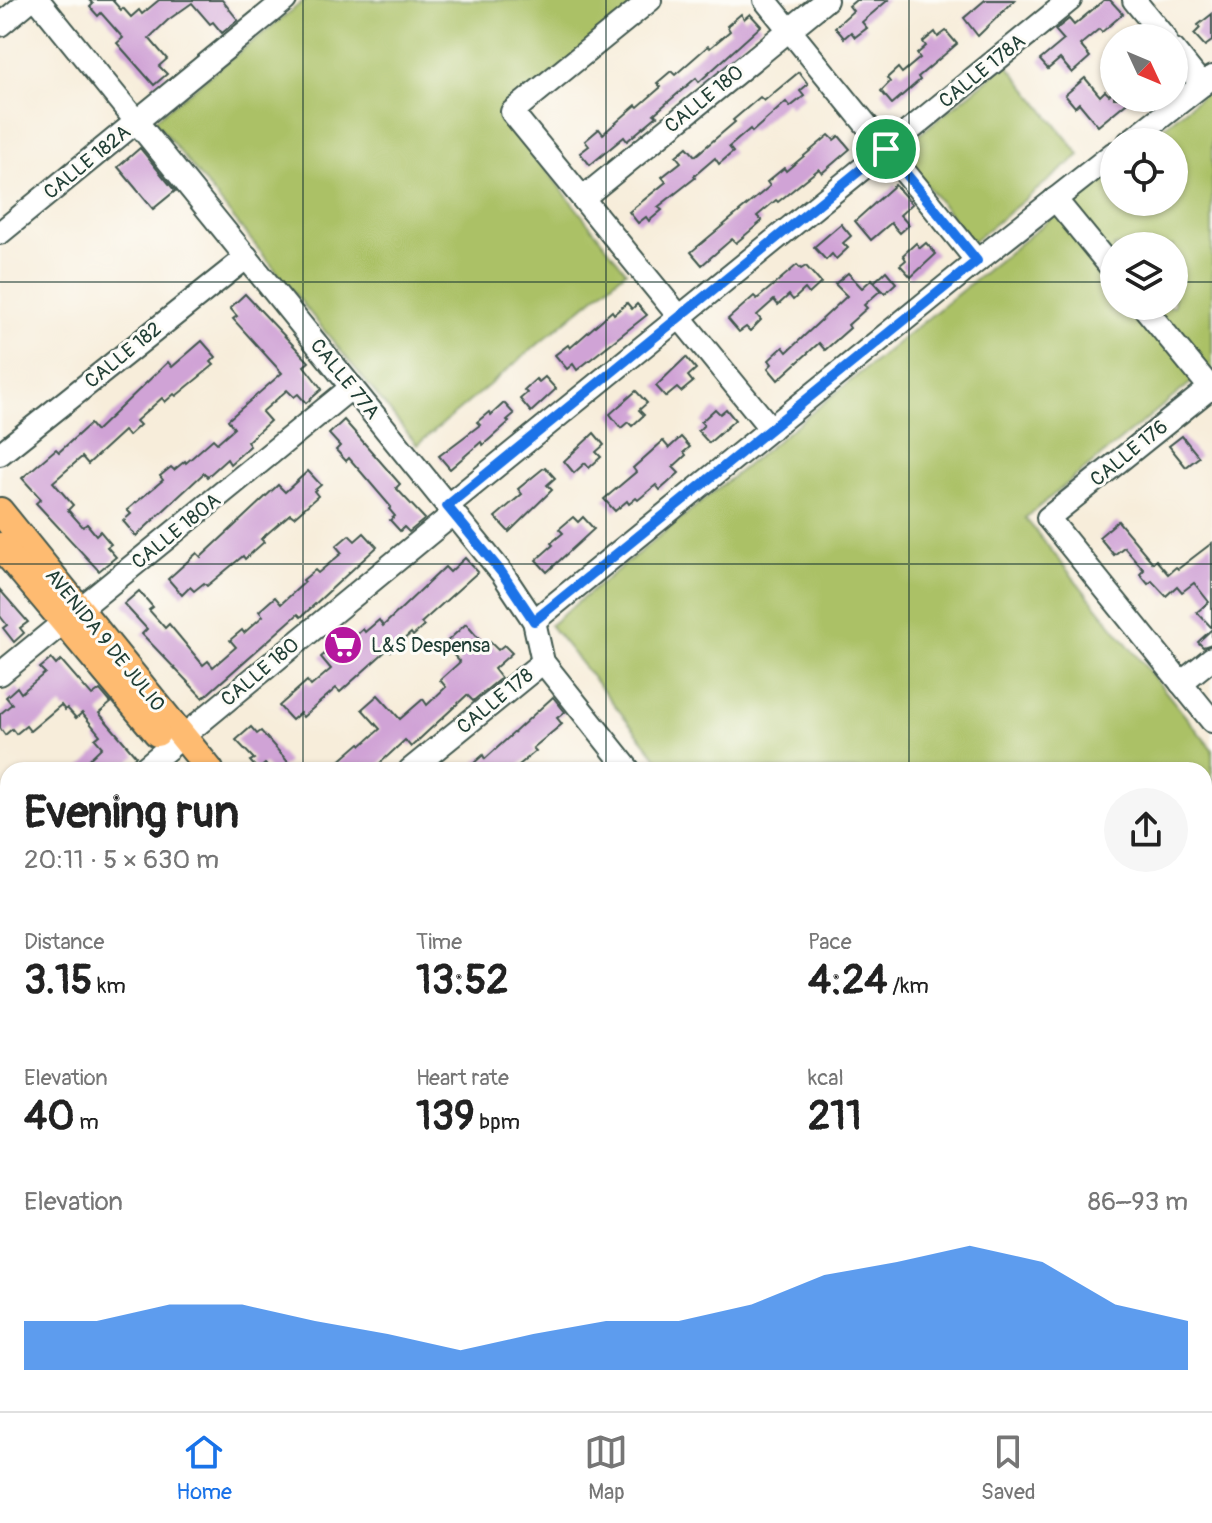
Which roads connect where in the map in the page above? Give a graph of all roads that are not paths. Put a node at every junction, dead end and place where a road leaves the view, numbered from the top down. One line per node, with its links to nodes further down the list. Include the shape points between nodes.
1 (30, 0): 11 (street)
2 (38, 0): 15 (street, CALLE 77A)
3 (285, 0): 9 (street)
4 (650, 0): 19 (street, via 512,112)
5 (765, 0): 12 (street)
6 (826, 0): 12 (street, CALLE 180)
7 (1070, 0): 17 (street, CALLE 178A)
8 (1134, 0): 10 (street)
9 (258, 8): 15 (street)
10 (1154, 24)
11 (0, 25)
12 (789, 30): 17 (street); 19 (street, CALLE 180)
13 (1188, 63): 14 (street)
14 (1207, 81): 16 (street)
15 (137, 121): 21 (street, CALLE 182A); 23 (street, CALLE 77A)
16 (1147, 128)
17 (886, 149): 24 (street); 25 (street, CALLE 178A)
18 (1100, 164): 20 (street)
19 (583, 198): 25 (street)
20 (1055, 199): 22 (street); 24 (street)
21 (0, 233)
22 (1100, 254)
23 (247, 257): 27 (street, CALLE 77A); 30 (street, CALLE 182)
24 (977, 261): 29 (street)
25 (679, 317): 29 (street); 31 (street, CALLE 178A)
26 (1154, 320): 28 (street)
27 (352, 387): 31 (street, CALLE 77A); 34 (street, CALLE 180A)
28 (1211, 389): 39 (street, CALLE 176, via 1048,518)
29 (771, 429): 35 (street)
30 (0, 454)
31 (450, 510): 35 (street, CALLE 77A); 41 (street, CALLE 180)
32 (0, 511): 34 (main road, AVENIDA 9 DE JULIO)
33 (0, 546): 34 (main road, AVENIDA 9 DE JULIO)
34 (72, 616): 38 (street, CALLE 180A); 41 (main road, AVENIDA 9 DE JULIO)
35 (534, 621): 37 (street, CALLE 77A)
36 (1212, 658): 39 (street)
37 (543, 662): 45 (street, CALLE 178); 46 (street, CALLE 77A)
38 (0, 674)
39 (1181, 683): 40 (street)
40 (1212, 721)
41 (176, 742): 42 (street, CALLE 180); 43 (main road, AVENIDA 9 DE JULIO); 44 (main road, AVENIDA 9 DE JULIO)
42 (152, 762)
43 (185, 762)
44 (200, 762)
45 (420, 762)
46 (623, 762)

